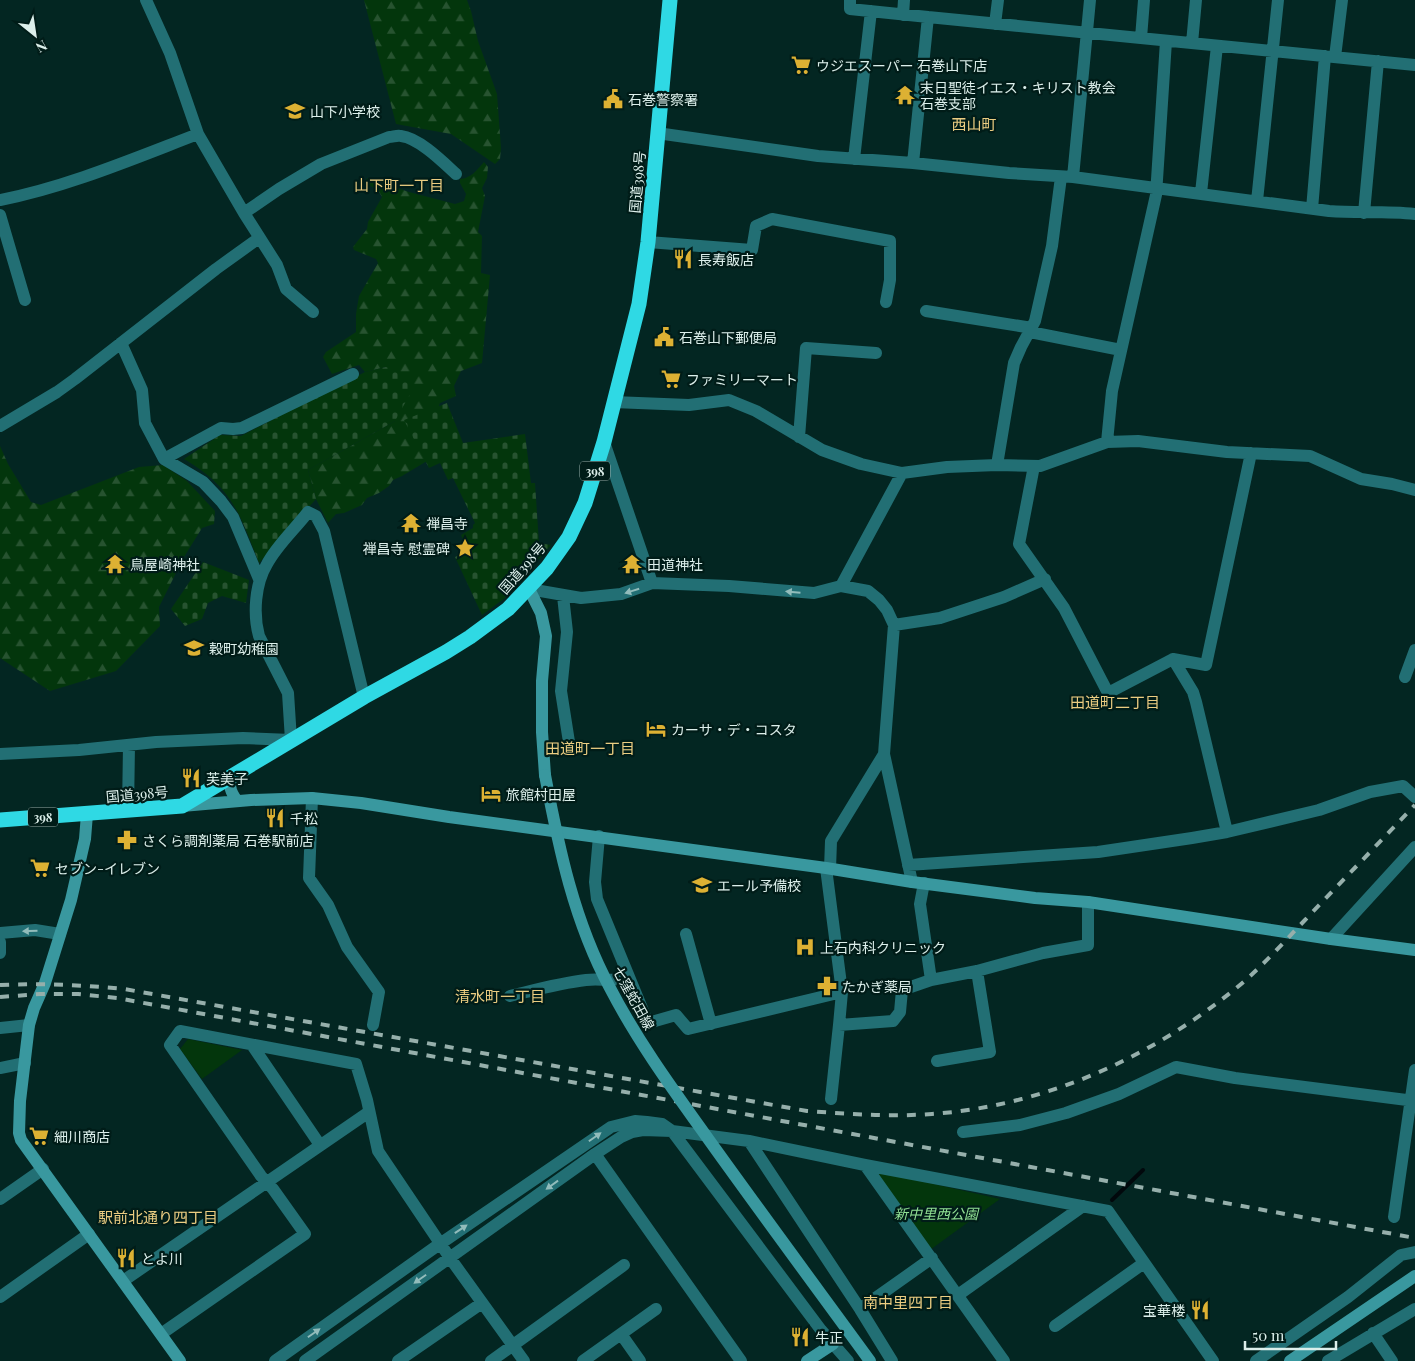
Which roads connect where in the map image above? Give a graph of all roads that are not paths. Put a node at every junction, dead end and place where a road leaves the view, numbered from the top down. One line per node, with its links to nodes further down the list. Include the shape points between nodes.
1 (146, 0): 25 (street, via 170,53)
2 (670, 0): 24 (highway, 国道398号 / 398)
3 (850, 0): 11 (street, via 850,9)
4 (904, 0): 12 (street)
5 (998, 0): 14 (street)
6 (1090, 0): 15 (street)
7 (1144, 0): 16 (street)
8 (1196, 0): 18 (street)
9 (1278, 0): 20 (street)
10 (1342, 0): 21 (street)
11 (871, 11): 12 (street); 26 (street)
12 (903, 15): 13 (street)
13 (928, 17): 14 (street); 27 (street)
14 (995, 24): 15 (street)
15 (1087, 33): 16 (street); 29 (street)
16 (1141, 38): 17 (street)
17 (1166, 41): 18 (street); 30 (street)
18 (1192, 43): 19 (street)
19 (1217, 46): 20 (street); 31 (street)
20 (1273, 51): 21 (street); 33 (street)
21 (1330, 57): 22 (street); 34 (street)
22 (1378, 61): 23 (street); 36 (street)
23 (1415, 66)
24 (657, 133): 26 (street); 40 (highway, 国道398号 / 398)
25 (198, 134): 32 (street, via 120,164); 35 (street)
26 (854, 160): 27 (street)
27 (913, 163): 29 (street)
28 (456, 174): 35 (street, via 411,139 389,137 321,164)
29 (1067, 177): 30 (street); 45 (street)
30 (1156, 187): 31 (street); 47 (street)
31 (1201, 193): 33 (street)
32 (0, 200)
33 (1256, 200): 34 (street)
34 (1312, 209): 36 (street)
35 (244, 213): 39 (street)
36 (1364, 213): 37 (street)
37 (1415, 214)
38 (0, 215): 41 (street)
39 (260, 238): 44 (street, via 277,265 286,289); 46 (street)
40 (648, 242): 42 (street, via 752,250 756,226 772,219 890,241 890,280); 50 (highway, 国道398号 / 398, via 639,304)
41 (25, 300)
42 (886, 302)
43 (926, 311): 45 (street)
44 (312, 312)
45 (1031, 330): 47 (street); 57 (street, via 1014,363)
46 (121, 343): 51 (street, via 56,392); 56 (street, via 142,390 145,423)
47 (1121, 350): 54 (street)
48 (876, 353): 52 (street, via 806,348)
49 (353, 374): 56 (street, via 242,428 221,428)
50 (613, 402): 52 (street, via 689,405 729,400 756,411); 53 (highway, 国道398号 / 398)
51 (0, 426)
52 (798, 437): 59 (street, via 861,464)
53 (604, 442): 63 (street); 65 (highway, 国道398号 / 398, via 585,503 569,537)
54 (1106, 442): 55 (street, via 1138,440); 58 (street)
55 (1251, 453): 60 (street, via 1310,456 1361,479); 69 (street, via 1206,665)
56 (164, 458): 61 (street, via 203,482 221,500 233,517)
57 (997, 465): 58 (street); 59 (street)
58 (1034, 466): 62 (street, via 1020,544)
59 (902, 473): 64 (street)
60 (1415, 490)
61 (260, 579): 71 (street, via 267,563 308,512 316,516 324,531); 72 (street, via 256,625 288,693)
62 (1044, 579): 67 (street, via 1004,597 940,618); 69 (street, via 1064,608 1108,693)
63 (652, 583): 64 (street, one-way to 63, via 814,594); 66 (street, one-way to 66, via 621,594 581,598)
64 (841, 586): 67 (street, via 868,591 887,610)
65 (529, 589): 66 (street); 71 (highway, 国道398号 / 398, via 470,638); 161 (street, 七窪蛇田線, bridge, via 541,613 546,636 542,732 545,775 559,848 574,901 609,987 633,1030 686,1107)
66 (563, 596): 73 (street, via 567,632 561,691)
67 (894, 625): 76 (street)
68 (1415, 650): 70 (street)
69 (1174, 659): 85 (street, via 1193,692)
70 (1410, 671)
71 (364, 696): 72 (highway, 国道398号 / 398)
72 (291, 740): 74 (street, via 243,738); 77 (highway, 国道398号 / 398)
73 (569, 742)
74 (129, 745): 75 (street); 82 (street)
75 (0, 754)
76 (884, 754): 88 (street); 89 (street, via 831,841)
77 (239, 770): 80 (street, via 230,786); 81 (highway, 国道398号 / 398)
78 (1415, 797): 85 (street, via 1403,786 1370,792 1319,810)
79 (312, 798): 80 (street); 86 (street); 106 (street, via 309,878 328,905 347,947 378,992)
80 (237, 801): 81 (street)
81 (182, 806): 82 (highway, 国道398号 / 398)
82 (128, 811): 83 (highway, 国道398号 / 398)
83 (87, 814): 84 (highway, 国道398号 / 398); 93 (street, via 86,839)
84 (0, 820)
85 (1227, 832): 88 (street, via 1098,852)
86 (599, 836): 89 (street); 100 (street, via 595,882 597,899)
87 (1415, 847): 95 (street)
88 (908, 865): 90 (street)
89 (828, 868): 90 (street); 102 (street)
90 (918, 883): 91 (street); 101 (street)
91 (1088, 902): 95 (street); 99 (street, via 1088,944)
92 (0, 933): 93 (street, one-way to 92, via 35,930)
93 (60, 934): 105 (street)
94 (686, 934): 104 (street)
95 (1331, 939): 97 (street)
96 (0, 942): 98 (street)
97 (1415, 950)
98 (0, 953)
99 (977, 971): 101 (street); 110 (street, via 990,1052)
100 (628, 976): 103 (street, via 616,981 588,980 548,986); 104 (street, via 648,1023 676,1015 688,1029)
101 (931, 980): 107 (street, via 902,990 900,1012 893,1021)
102 (842, 992): 104 (street); 107 (street)
103 (510, 996)
104 (711, 1024)
105 (29, 1025): 108 (street); 111 (street)
106 (373, 1025)
107 (840, 1025): 114 (street)
108 (0, 1028)
109 (252, 1045): 116 (street, via 356,1064); 120 (street); 124 (street, via 180,1031 170,1045)
110 (937, 1061)
111 (26, 1063): 112 (street); 123 (street, via 18,1133)
112 (0, 1068)
113 (1415, 1070): 115 (street)
114 (831, 1099)
115 (1413, 1101): 118 (street, via 1235,1078 1176,1067 1119,1094 1066,1113 1020,1125); 127 (street)
116 (369, 1112): 120 (street); 129 (street, via 378,1151)
117 (672, 1131): 119 (street); 121 (street, via 632,1132); 129 (street, one-way to 117, via 610,1127 634,1121 662,1124); 147 (street)
118 (963, 1132)
119 (749, 1141): 122 (street); 141 (street)
120 (320, 1145): 124 (street)
121 (595, 1154): 131 (street, one-way to 131); 158 (street)
122 (865, 1165): 126 (street); 132 (street)
123 (42, 1169): 125 (street); 128 (street)
124 (266, 1181): 136 (street); 145 (street, via 305,1234)
125 (0, 1199)
126 (1083, 1206): 133 (street, via 1108,1211); 137 (street)
127 (1394, 1217)
128 (89, 1234): 136 (street); 138 (street)
129 (440, 1244): 131 (street); 151 (street, one-way to 129)
130 (1415, 1252): 164 (street, via 1401,1256)
131 (450, 1258): 139 (street); 152 (street, one-way to 152)
132 (932, 1258): 137 (street); 141 (street)
133 (1144, 1263): 143 (street); 163 (street)
134 (624, 1264): 148 (street)
135 (1415, 1276): 165 (street)
136 (123, 1281): 145 (street)
137 (958, 1295): 162 (street)
138 (0, 1297)
139 (482, 1303): 148 (street); 153 (street)
140 (656, 1309): 146 (street)
141 (860, 1309): 149 (street)
142 (1415, 1309): 144 (street)
143 (1055, 1326)
144 (1373, 1333): 166 (street); 167 (street)
145 (161, 1334): 150 (street)
146 (621, 1334): 156 (street); 157 (street)
147 (833, 1344): 159 (street); 160 (street)
148 (512, 1345): 154 (street); 155 (street)
149 (891, 1360)
150 (180, 1361)
151 (275, 1361)
152 (305, 1361)
153 (398, 1361)
154 (491, 1361)
155 (524, 1361)
156 (583, 1361)
157 (640, 1361)
158 (741, 1361)
159 (807, 1361)
160 (848, 1361)
161 (870, 1361)
162 (1004, 1361)
163 (1213, 1361)
164 (1256, 1361)
165 (1290, 1361)
166 (1328, 1361)
167 (1392, 1361)

